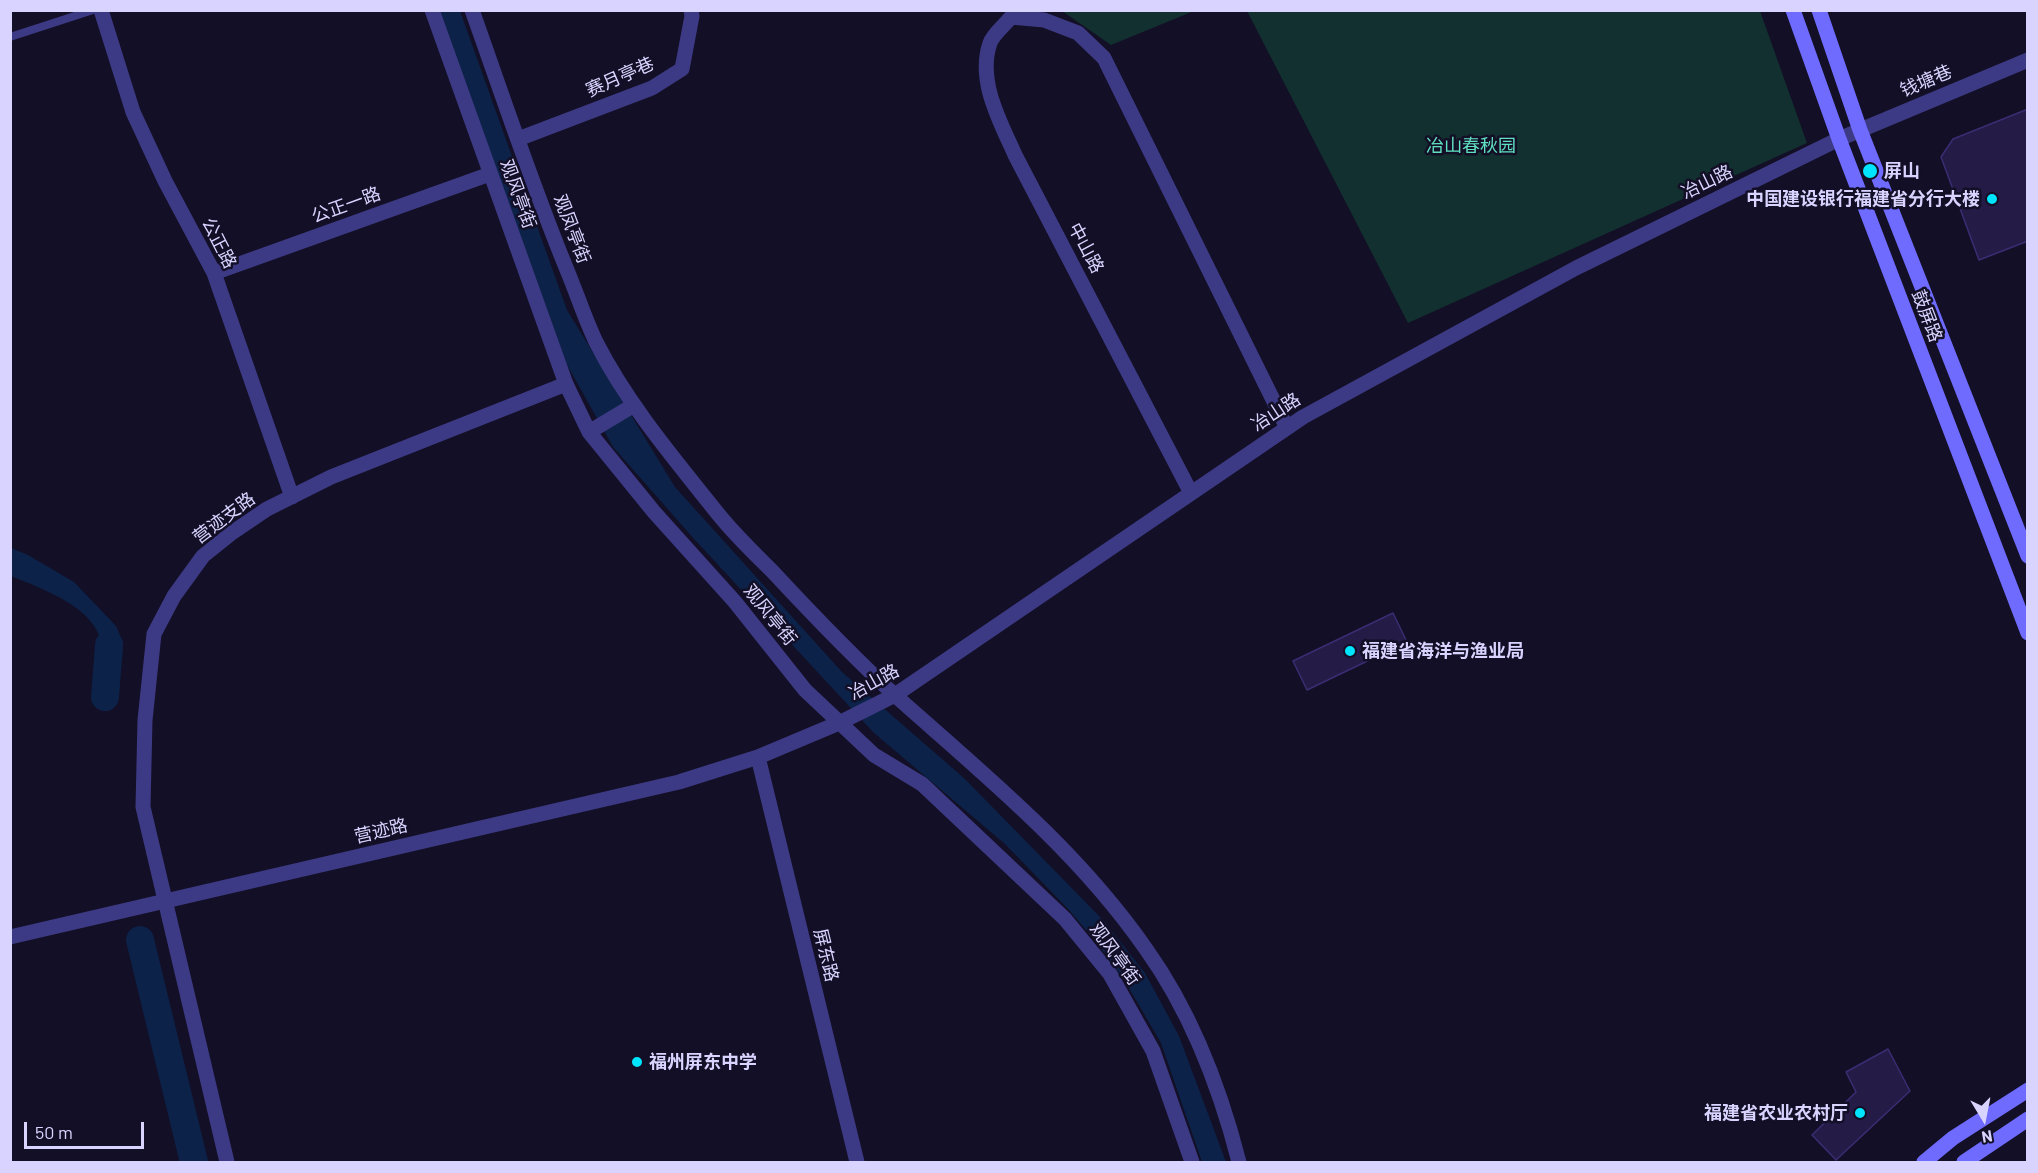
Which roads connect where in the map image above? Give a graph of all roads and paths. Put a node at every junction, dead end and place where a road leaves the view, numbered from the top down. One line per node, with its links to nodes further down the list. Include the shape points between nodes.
1 (93, 10): 9 (lane)
2 (101, 10): 15 (street, 公正路, via 133,112)
3 (432, 10): 14 (street, 观风亭街)
4 (472, 10): 13 (street, 观凤亭街)
5 (692, 10): 13 (street, 赛月亭巷, via 682,69 652,88)
6 (1793, 10): 12 (main road, 鼓屏路)
7 (1819, 10): 11 (main road, 鼓屏路)
8 (1010, 14): 18 (street, 中山路, via 1044,20 1078,33 1104,58); 20 (street, 中山路, via 991,40 985,69 993,105 1015,155)
9 (10, 37)
10 (2028, 60): 11 (street, 钱塘巷)
11 (1860, 130): 12 (street, 钱塘巷); 22 (main road, 鼓屏路)
12 (1839, 139): 18 (street, 冶山路, via 1576,268); 23 (main road, 鼓屏路)
13 (518, 140): 17 (street, 观凤亭街, via 596,342)
14 (490, 174): 15 (street, 公正一路); 16 (street, 观风亭街)
15 (214, 273): 21 (street, 公正路)
16 (566, 384): 19 (street, 观风亭街); 21 (street, 营迹支路, via 331,477)
17 (634, 405): 19 (street); 24 (street, 观凤亭街, via 722,519 818,621)
18 (1287, 428): 20 (street, 冶山路)
19 (589, 432): 25 (street, 观风亭街, via 805,690)
20 (1191, 493): 24 (street, 冶山路)
21 (292, 497): 27 (street, 营迹支路, via 267,509 203,556 174,596 154,634 145,720 144,807)
22 (2028, 556)
23 (2028, 633)
24 (895, 695): 25 (street, 冶山路); 34 (street, 观风亭街, via 1068,853 1146,949 1198,1041)
25 (839, 723): 26 (street, 冶山路); 33 (street, 观风亭街, via 874,755 922,784 1065,919 1110,974 1153,1051)
26 (758, 757): 27 (street, 营迹路, via 680,782); 32 (street, 屏东路)
27 (166, 900): 28 (street, 营迹路); 31 (street, 营迹支路)
28 (10, 937)
29 (2028, 1090): 35 (main road, via 1953,1138)
30 (2028, 1119): 36 (main road)
31 (227, 1162)
32 (857, 1162)
33 (1192, 1162)
34 (1239, 1162)
35 (1924, 1162)
36 (1964, 1162)

